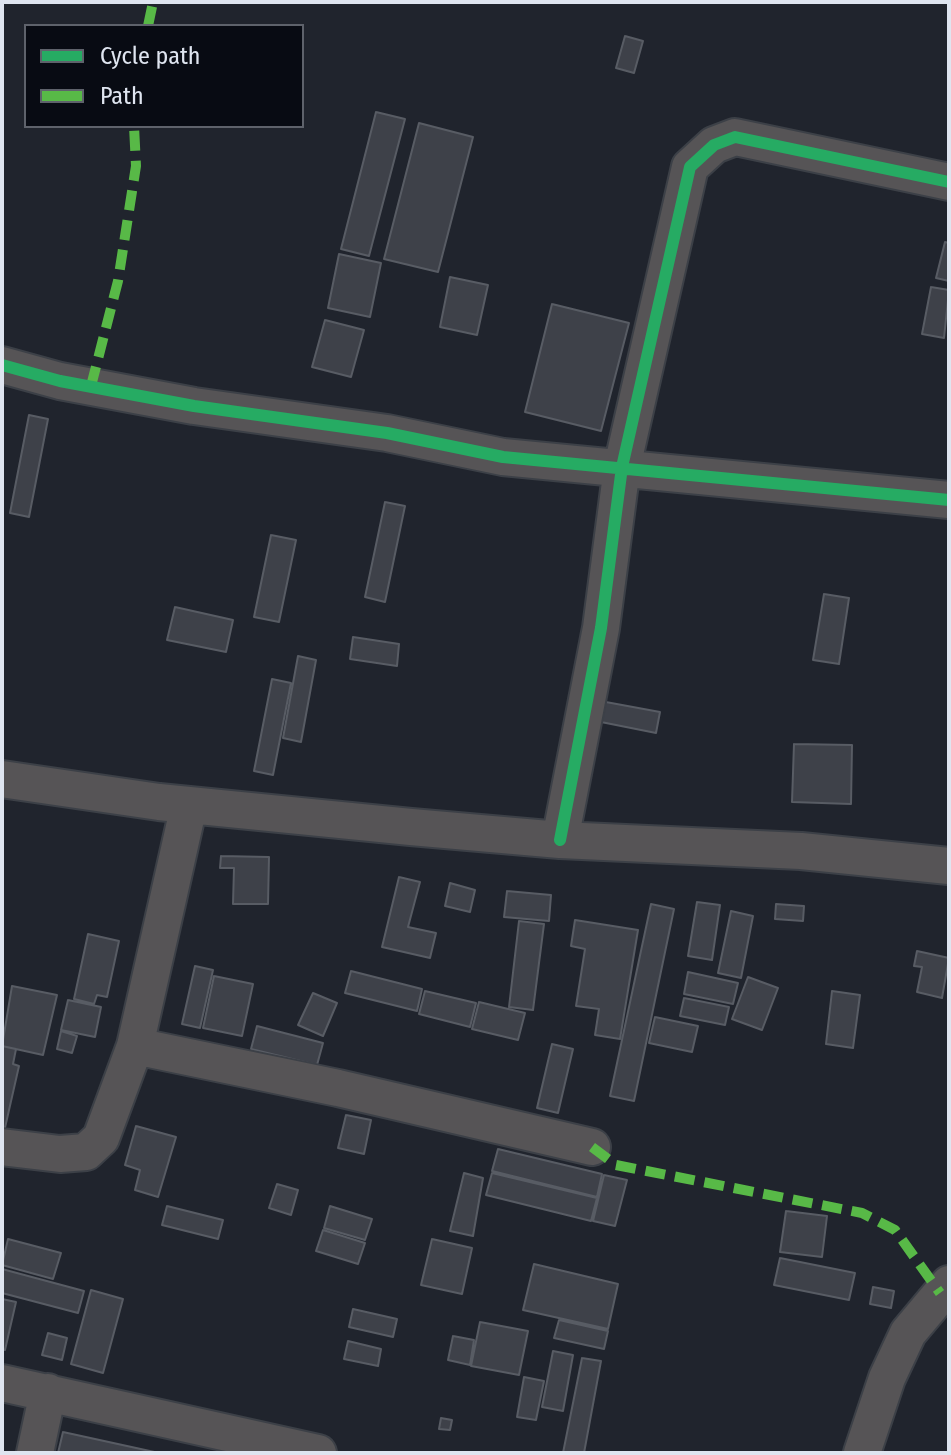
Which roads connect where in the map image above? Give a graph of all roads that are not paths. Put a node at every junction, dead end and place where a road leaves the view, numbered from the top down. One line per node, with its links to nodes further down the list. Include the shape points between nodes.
1 (949, 182): 3 (street, via 735,137 714,145 690,167)
2 (2, 365): 3 (street, via 194,406 387,433 503,457)
3 (622, 467): 4 (street); 7 (street, via 601,628)
4 (949, 500)
5 (2, 779): 6 (street)
6 (189, 805): 7 (street); 9 (street)
7 (560, 840): 8 (street, via 801,851)
8 (949, 866)
9 (135, 1046): 10 (street, via 101,1138 86,1152); 11 (street)
10 (2, 1147)
11 (592, 1147)
12 (949, 1284): 17 (street, via 908,1333)
13 (2, 1383): 14 (street)
14 (48, 1392): 15 (street); 16 (street)
15 (35, 1453)
16 (318, 1453)
17 (862, 1453)

